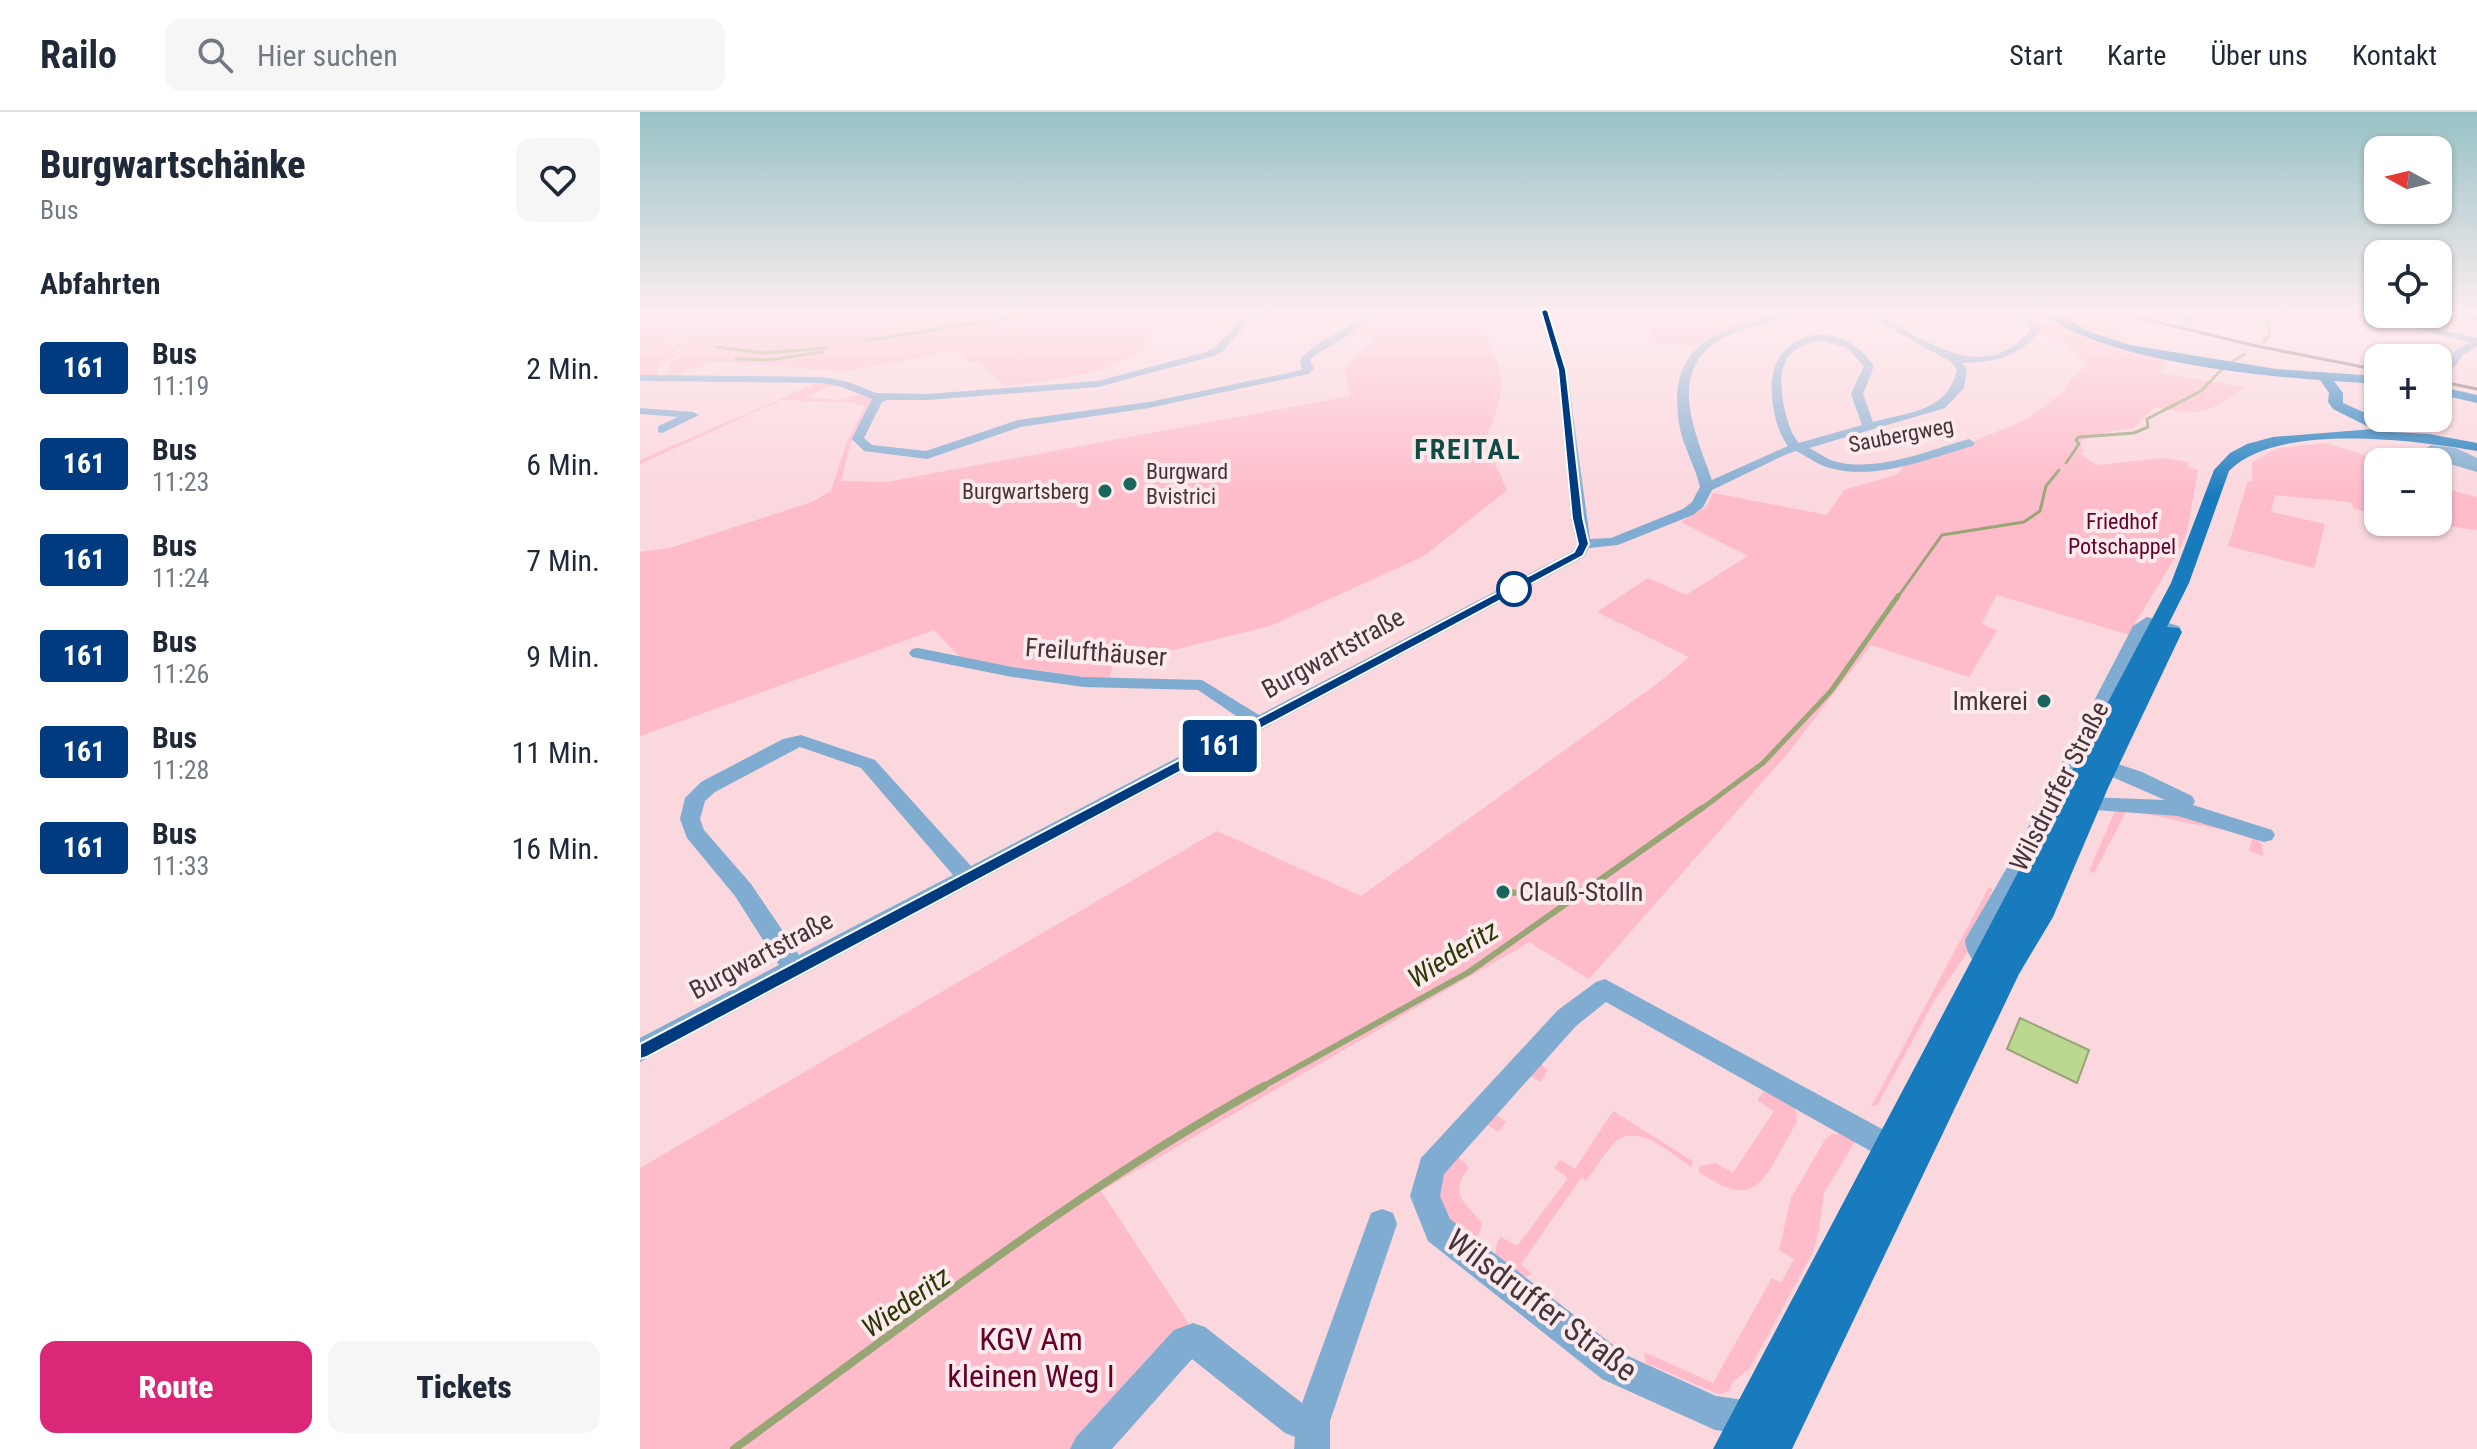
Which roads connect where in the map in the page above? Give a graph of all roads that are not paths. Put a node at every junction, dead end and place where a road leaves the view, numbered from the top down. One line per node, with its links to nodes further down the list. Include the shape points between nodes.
1 (1141, 373): 15 (street, via 1098,384)
2 (1296, 373): 15 (street, via 1149,405 1018,424 927,455 868,448 858,439)
3 (1562, 373): 30 (street)
4 (1689, 373): 29 (street, via 1682,392 1686,427)
5 (1778, 373): 27 (street, via 1777,402)
6 (1866, 373): 20 (street, via 1857,394)
7 (1961, 373): 20 (street, via 1958,388 1941,406)
8 (2281, 373): 9 (main road)
9 (2324, 377): 11 (main road); 14 (main road, Wilsdruffer Straße)
10 (640, 378): 15 (street, via 822,380)
11 (2339, 378): 12 (main road); 14 (main road, via 2343,385)
12 (2364, 379)
13 (2452, 388): 16 (main road)
14 (2336, 393): 18 (main road, Wilsdruffer Straße, via 2338,406)
15 (883, 397)
16 (2477, 399)
17 (640, 411): 21 (street, via 693,415)
18 (2356, 415): 19 (main road); 24 (main road, Wilsdruffer Straße, via 2374,422)
19 (2364, 416)
20 (1869, 427): 27 (street)
21 (662, 429)
22 (2379, 432): 24 (street, Wilsdruffer Straße)
23 (2413, 432): 25 (main road)
24 (2376, 433): 25 (main road, Wilsdruffer Straße); 31 (main road, Wilsdruffer Straße, via 2268,443 2229,459)
25 (2429, 438): 28 (main road, Wilsdruffer Straße)
26 (1969, 443): 27 (street, Saubergweg, via 1852,467 1826,463)
27 (1797, 447): 29 (street)
28 (2477, 447)
29 (1707, 487): 30 (street, via 1688,512 1613,542)
30 (1584, 544): 33 (street, Burgwartstraße, via 1570,560)
31 (2166, 628): 34 (main road, Wilsdruffer Straße); 38 (street, Wilsdruffer Straße, via 2147,622 2141,626 1977,940 1977,950)
32 (918, 653): 33 (street, Freilufthäuser, via 1084,682 1202,685)
33 (1260, 724): 37 (street, Burgwartstraße)
34 (2094, 776): 35 (street, via 2141,802); 35 (street, via 2135,777); 38 (main road, Wilsdruffer Straße, via 2039,917)
35 (2206, 813): 36 (street)
36 (2264, 835)
37 (968, 877): 39 (street, Burgwartstraße); 39 (street, via 868,764 801,741 769,753 708,787 695,798 690,819 694,833 743,890)
38 (1997, 964): 41 (main road, Wilsdruffer Straße)
39 (794, 968): 40 (street, Burgwartstraße)
40 (640, 1051)
41 (1900, 1153): 43 (main road, Wilsdruffer Straße); 43 (street, Wilsdruffer Straße, via 1605,989 1567,1018 1431,1168 1425,1196 1439,1230 1486,1269 1614,1367)
42 (1382, 1224): 44 (street)
43 (1760, 1433)
44 (1313, 1435): 45 (street, via 1193,1339)
45 (1088, 1449)

